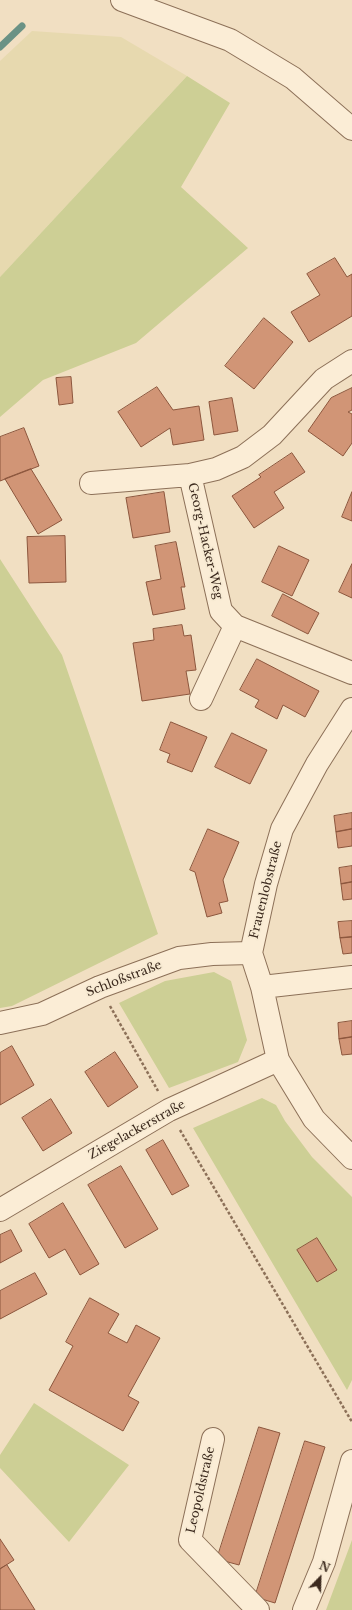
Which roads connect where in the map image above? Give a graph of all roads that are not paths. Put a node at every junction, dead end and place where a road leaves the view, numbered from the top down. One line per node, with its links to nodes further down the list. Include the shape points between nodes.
1 (122, 0): 2 (street, via 230,40 293,78)
2 (352, 129)
3 (352, 361): 4 (street, Georg-Hacker-Weg, via 324,378 272,435 243,457 216,469)
4 (190, 475): 5 (street, Georg-Hacker-Weg); 6 (street, Georg-Hacker-Weg, via 221,611)
5 (91, 483)
6 (235, 626): 7 (street, Georg-Hacker-Weg); 8 (street)
7 (352, 673)
8 (201, 699)
9 (352, 709): 10 (street, Frauenlobstraße, via 317,764 282,829 266,884)
10 (251, 953): 12 (street, Frauenlobstraße); 13 (street, Schloßstraße, via 179,958 100,987 42,1014)
11 (352, 977): 12 (street)
12 (262, 987): 14 (street, Frauenlobstraße)
13 (0, 1023)
14 (278, 1060): 15 (street, Frauenlobstraße, via 314,1119); 16 (street, Ziegelackerstraße, via 169,1110)
15 (352, 1158)
16 (0, 1210)
17 (213, 1439): 19 (street, Leopoldstraße, via 190,1540)
18 (352, 1461): 20 (street, via 324,1562)
19 (258, 1610)
20 (304, 1610)

